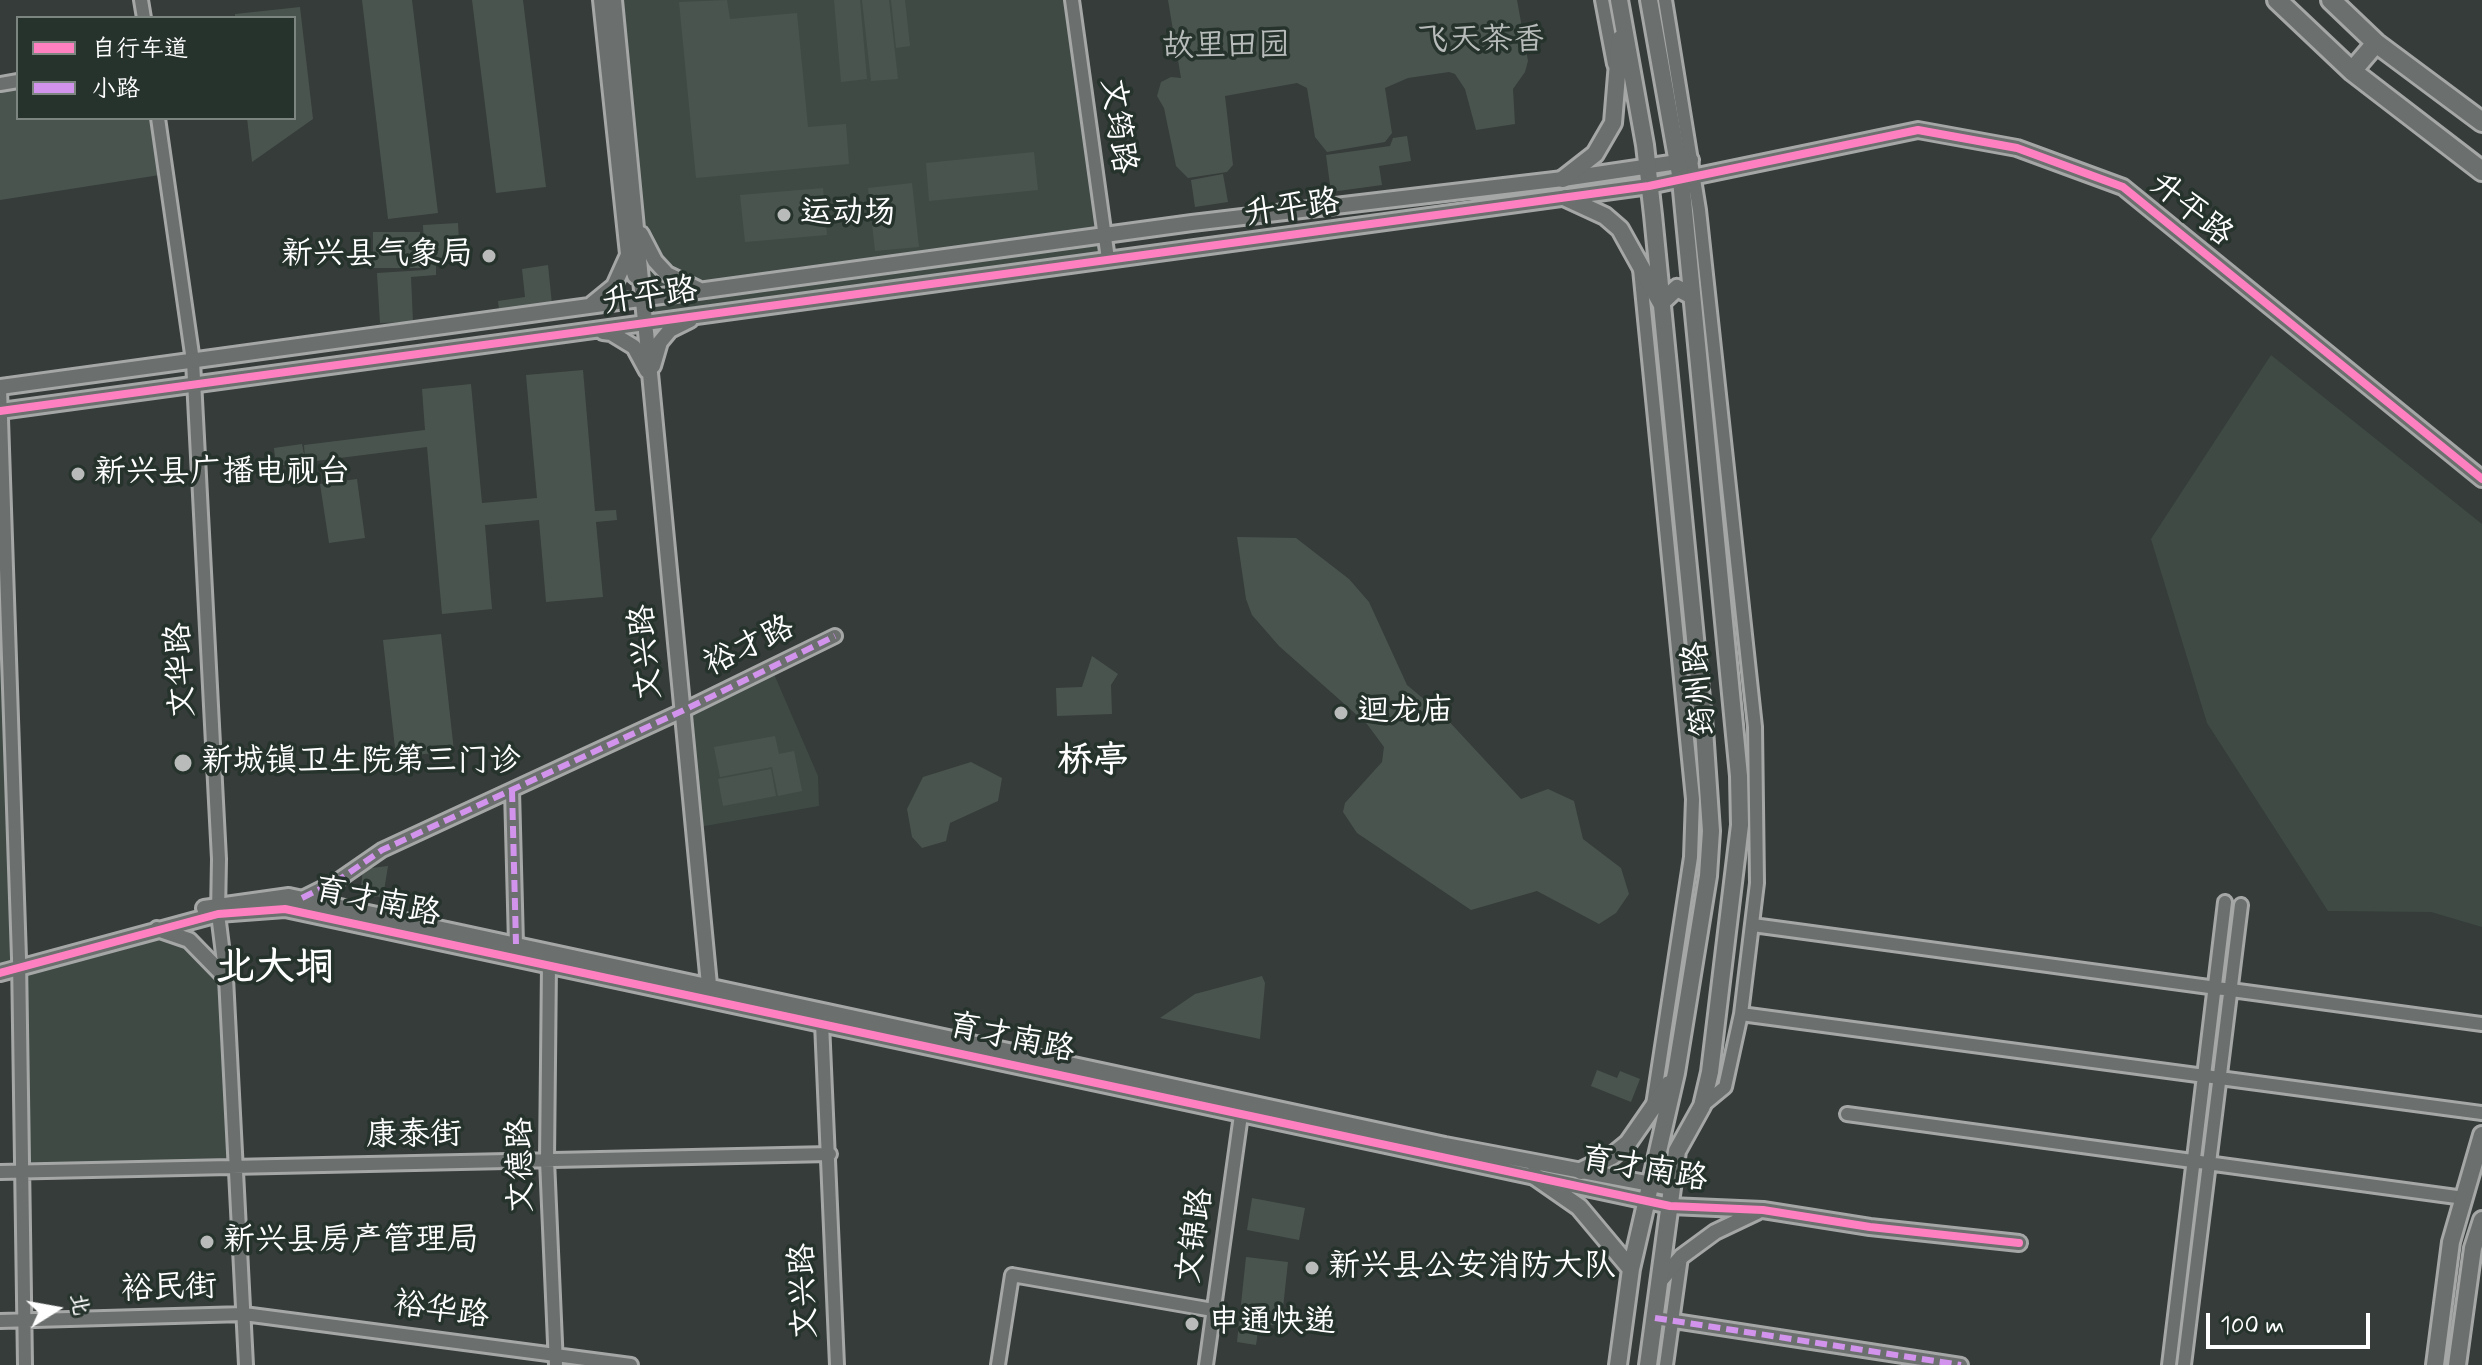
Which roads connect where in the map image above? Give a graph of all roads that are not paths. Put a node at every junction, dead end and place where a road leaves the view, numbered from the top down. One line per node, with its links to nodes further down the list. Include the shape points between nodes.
1 (601, 0): 25 (street, 文兴路)
2 (614, 0): 23 (street, 文兴路)
3 (1072, 0): 24 (street, 文筠路)
4 (1602, 0): 13 (street)
5 (1619, 0): 10 (main road, 筠州路)
6 (1649, 0): 16 (main road, 筠州路)
7 (1665, 0): 16 (street)
8 (2277, 0): 12 (main road)
9 (2331, 0): 11 (main road)
10 (1622, 18): 13 (main road); 17 (main road, 筠州路)
11 (2376, 43): 12 (main road); 15 (main road)
12 (2352, 71): 18 (main road)
13 (1616, 73): 19 (main road, via 1613,123 1606,140)
14 (158, 120): 36 (street, 文华路)
15 (2482, 122)
16 (1684, 161): 17 (street, 升平路); 20 (main road, 筠州路)
17 (1647, 167): 19 (street, 升平路); 21 (main road, 筠州路)
18 (2482, 171)
19 (1563, 179): 24 (street, 升平路)
20 (1688, 179): 21 (street, 升平路); 29 (main road, 筠州路); 41 (street, 升平路, via 1918,130 2017,148 2123,187); 49 (street, via 1755,727)
21 (1649, 186): 22 (street, 升平路); 31 (main road, 筠州路)
22 (1566, 198): 26 (street, 升平路); 27 (main road, via 1620,229)
23 (636, 219): 28 (street, via 655,261 667,274); 30 (street, 文兴路)
24 (1104, 235): 26 (street, 文筠路); 28 (street, 升平路)
25 (628, 254): 30 (street, 文兴路); 32 (street, via 614,286)
26 (1108, 259): 33 (street, 升平路)
27 (1639, 266): 31 (main road); 67 (street, via 1693,799 1691,857)
28 (702, 291): 30 (street, 升平路)
29 (1692, 296): 31 (main road, via 1677,288); 66 (main road, 筠州路, via 1740,825)
30 (643, 299): 32 (street, 升平路); 34 (street, 文兴路)
31 (1661, 303): 63 (main road, 筠州路, via 1711,831)
32 (586, 307): 36 (street, 升平路)
33 (700, 315): 34 (street, 升平路); 37 (street, via 670,330 660,342)
34 (645, 323): 35 (street, 升平路); 37 (street, 文兴路)
35 (584, 331): 37 (street, via 611,333 634,347); 38 (street, 升平路)
36 (193, 361): 38 (street, 文华路); 39 (street, 升平路)
37 (651, 379): 43 (street, 文兴路)
38 (194, 384): 40 (street, 升平路); 48 (street, 文华路)
39 (0, 388): 40 (street)
40 (2, 411): 53 (street)
41 (2482, 479)
42 (835, 636): 43 (street, 裕才路)
43 (682, 711): 44 (street, 裕才路); 59 (street, 文兴路)
44 (512, 790): 45 (street, 裕才路, via 382,850); 51 (street)
45 (302, 898): 48 (street, 育才南路); 51 (street, 育才南路)
46 (2225, 902): 57 (street)
47 (2241, 905): 58 (street)
48 (218, 910): 50 (street, 育才南路); 53 (street, 育才南路); 54 (street, 育才南路, via 285,909); 56 (street, 文华路)
49 (1753, 925): 57 (street); 60 (street)
50 (157, 929): 53 (street, 育才南路); 56 (street, via 189,940)
51 (516, 944): 59 (street, 育才南路)
52 (0, 963): 53 (street, 育才南路)
53 (19, 963): 55 (street, 育才南路); 77 (street)
54 (549, 964): 59 (street, 育才南路); 73 (street, 文德路)
55 (0, 973)
56 (226, 978): 76 (street, 文华路)
57 (2214, 988): 58 (street); 64 (street)
58 (2230, 990): 62 (street); 65 (street)
59 (710, 993): 61 (street, 育才南路); 78 (street, 育才南路)
60 (1741, 1014): 64 (street); 66 (street, via 1725,1087)
61 (822, 1023): 70 (street, 育才南路); 72 (street, 文兴路)
62 (2482, 1024)
63 (1676, 1073): 67 (main road); 81 (main road, 筠州路)
64 (2204, 1075): 65 (street); 74 (street)
65 (2219, 1077): 68 (street); 75 (street)
66 (1702, 1106): 82 (main road, 筠州路, via 1677,1151)
67 (1652, 1110): 78 (main road, via 1628,1143)
68 (2482, 1113)
69 (1847, 1114): 74 (street)
70 (1241, 1115): 80 (street, 育才南路); 92 (street, 文锦路)
71 (2482, 1135): 83 (main road)
72 (830, 1154): 73 (street, 康泰街); 102 (street, 文兴路)
73 (547, 1160): 76 (street, 康泰街); 98 (street, 文德路)
74 (2193, 1161): 75 (street); 109 (street)
75 (2209, 1163): 83 (street); 110 (street)
76 (236, 1167): 77 (street, 康泰街); 93 (street, 文华路)
77 (21, 1171): 79 (street, 康泰街); 95 (street)
78 (1581, 1171): 81 (street, 育才南路)
79 (0, 1172)
80 (1533, 1175): 84 (street, 育才南路); 90 (main road, via 1579,1207)
81 (1650, 1184): 82 (street, 育才南路); 84 (main road, 筠州路)
82 (1672, 1188): 85 (main road, 筠州路)
83 (2464, 1198): 111 (main road, via 2451,1242)
84 (1647, 1201): 85 (street, 育才南路); 90 (main road, 筠州路)
85 (1670, 1206): 86 (street, 育才南路); 91 (main road, 筠州路)
86 (1763, 1210): 88 (street, 育才南路); 89 (street, via 1724,1226)
87 (2482, 1220): 112 (main road, via 2473,1248)
88 (2019, 1243)
89 (1681, 1257): 91 (street); 97 (street)
90 (1631, 1269): 91 (main road, via 1648,1263); 105 (main road, 筠州路)
91 (1661, 1280): 94 (main road, 筠州路)
92 (1213, 1310): 103 (street, via 1012,1275); 104 (street, 文锦路)
93 (244, 1314): 95 (street, 裕民街); 98 (street, 裕华路); 100 (street, 文华路)
94 (1655, 1318): 97 (street); 106 (main road, 筠州路)
95 (24, 1320): 96 (street, 裕民街); 99 (street)
96 (0, 1321)
97 (1672, 1321): 107 (street); 108 (street)
98 (556, 1360): 101 (street, 裕华路)
99 (25, 1365)
100 (246, 1365)
101 (631, 1365)
102 (837, 1365)
103 (998, 1365)
104 (1206, 1365)
105 (1618, 1365)
106 (1648, 1365)
107 (1666, 1365)
108 (1961, 1365)
109 (2169, 1365)
110 (2184, 1365)
111 (2435, 1365)
112 (2457, 1365)

